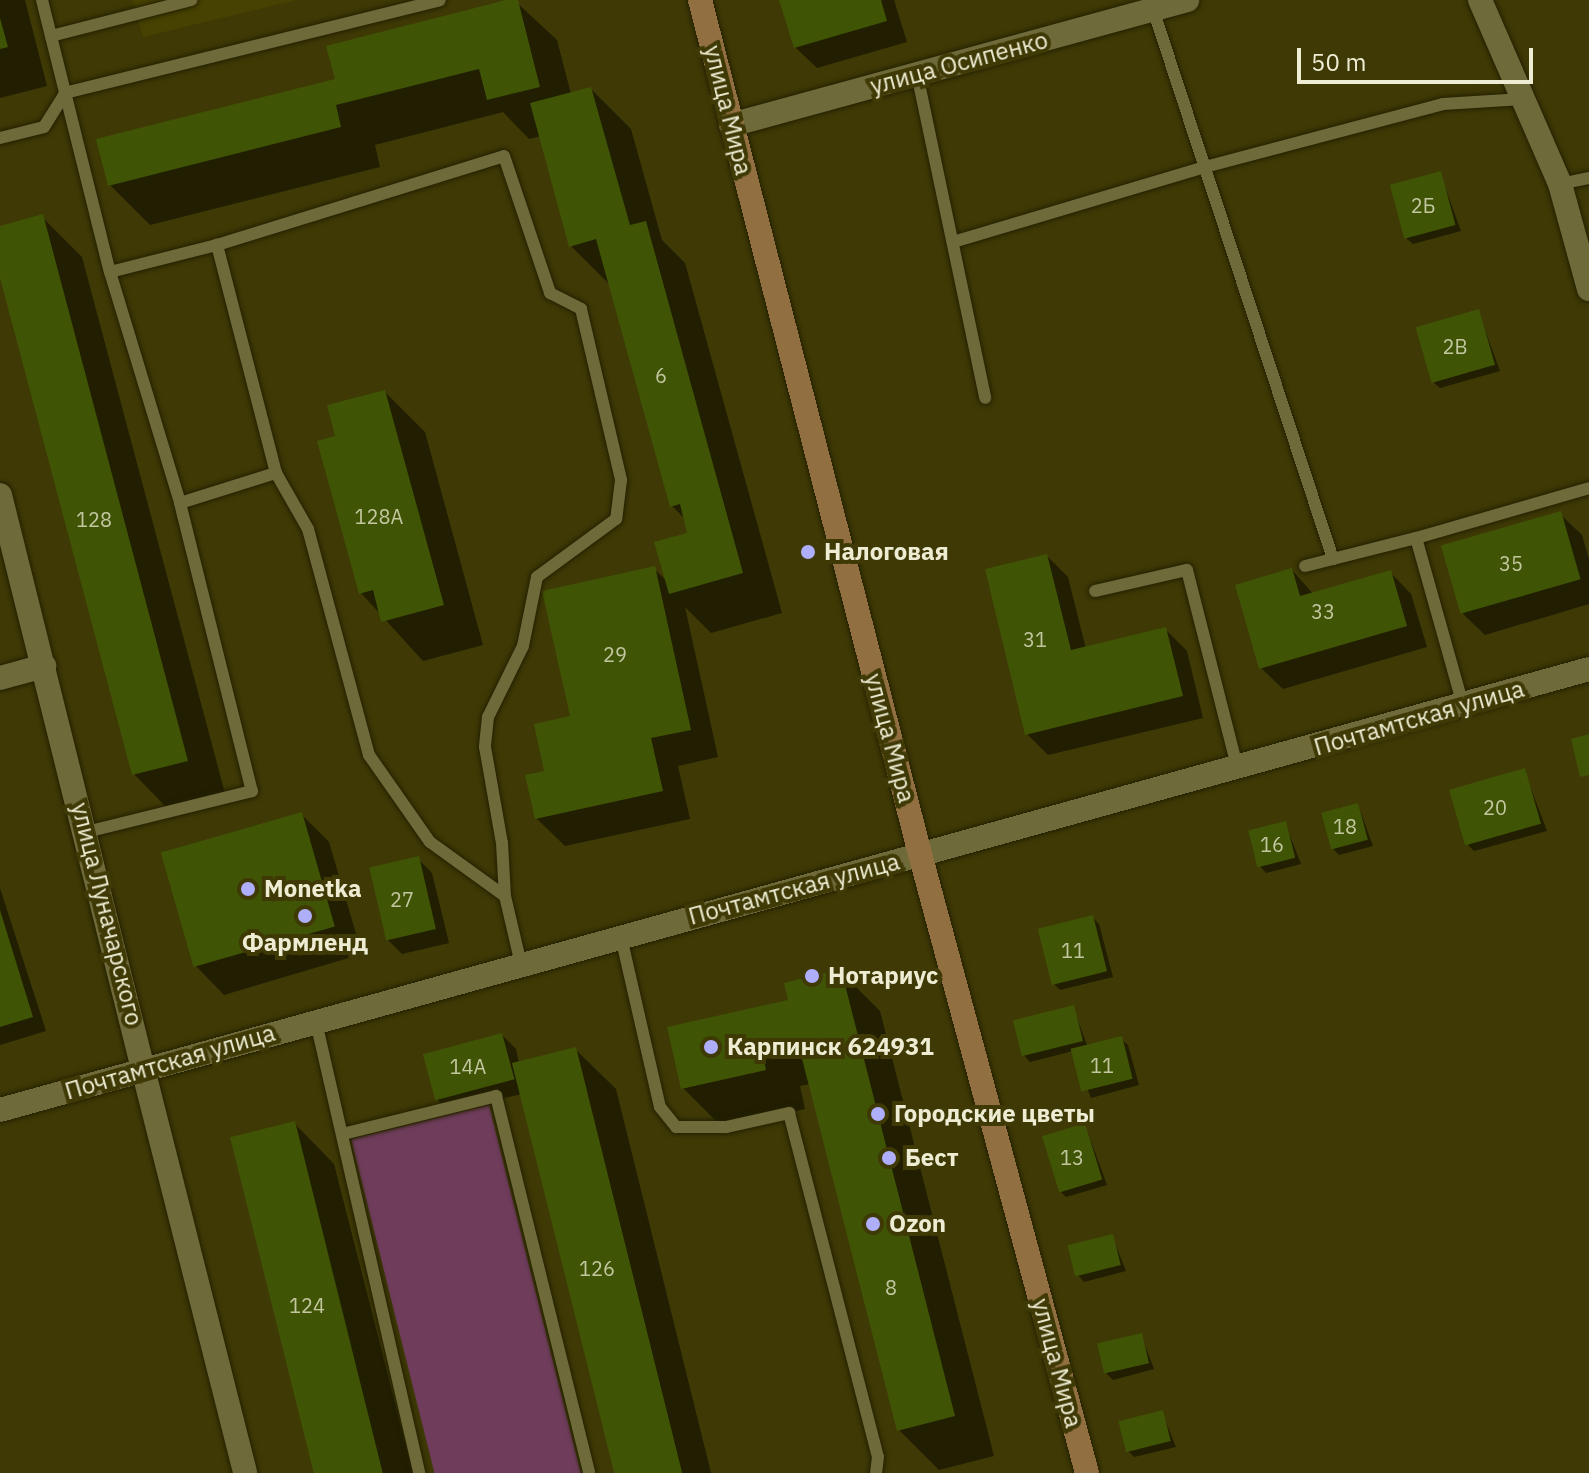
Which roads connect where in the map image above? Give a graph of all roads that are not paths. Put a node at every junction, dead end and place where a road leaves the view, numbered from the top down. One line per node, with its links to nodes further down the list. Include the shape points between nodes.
1 (42, 0): 8 (lane)
2 (191, 0): 8 (lane)
3 (440, 0): 10 (lane)
4 (700, 0): 12 (main road, улица Мира)
5 (1187, 0): 7 (street, улица Осипенко)
6 (1480, 0): 11 (street)
7 (1153, 9): 9 (street, улица Осипенко); 14 (lane)
8 (51, 36): 10 (lane)
9 (917, 74): 12 (street, улица Осипенко); 17 (lane)
10 (65, 93): 13 (lane, via 44,127); 19 (lane)
11 (1523, 99): 14 (lane, via 1443,104); 16 (street)
12 (731, 125): 36 (main road, улица Мира)
13 (0, 138)
14 (1205, 167): 17 (lane); 27 (lane)
15 (1589, 178): 16 (lane)
16 (1560, 184): 20 (street)
17 (953, 242): 21 (lane)
18 (217, 245): 19 (lane); 22 (lane); 37 (lane, via 504,156 550,293 581,309 621,480 616,519 537,577 523,646 488,717 485,747 502,843)
19 (110, 272): 25 (lane)
20 (1589, 289)
21 (985, 398)
22 (276, 473): 25 (lane); 37 (lane, via 308,529 369,755 430,842)
23 (1589, 488): 26 (lane)
24 (0, 495): 30 (street, улица Луначарского)
25 (180, 503): 35 (lane, via 252,791)
26 (1416, 538): 27 (lane); 33 (lane)
27 (1333, 559): 28 (lane)
28 (1305, 566)
29 (1095, 591): 34 (lane, via 1187,570)
30 (44, 666): 32 (street); 35 (street, улица Луначарского)
31 (1589, 669): 33 (street, Почтамтская улица)
32 (0, 678)
33 (1463, 705): 34 (street, Почтамтская улица)
34 (1238, 770): 36 (street, Почтамтская улица)
35 (86, 832): 41 (street, улица Луначарского)
36 (920, 854): 38 (street, Почтамтская улица); 48 (main road, улица Мира)
37 (505, 896): 39 (lane)
38 (621, 937): 39 (street, Почтамтская улица); 47 (lane, via 660,1107 676,1127 726,1127 789,1113 878,1457)
39 (521, 964): 40 (street, Почтамтская улица)
40 (316, 1022): 41 (street, Почтамтская улица); 43 (lane)
41 (143, 1069): 42 (street, Почтамтская улица); 44 (street, улица Луначарского)
42 (0, 1110)
43 (343, 1134): 45 (lane); 46 (lane, via 496,1096)
44 (245, 1473)
45 (419, 1473)
46 (589, 1473)
47 (876, 1473)
48 (1087, 1473)

